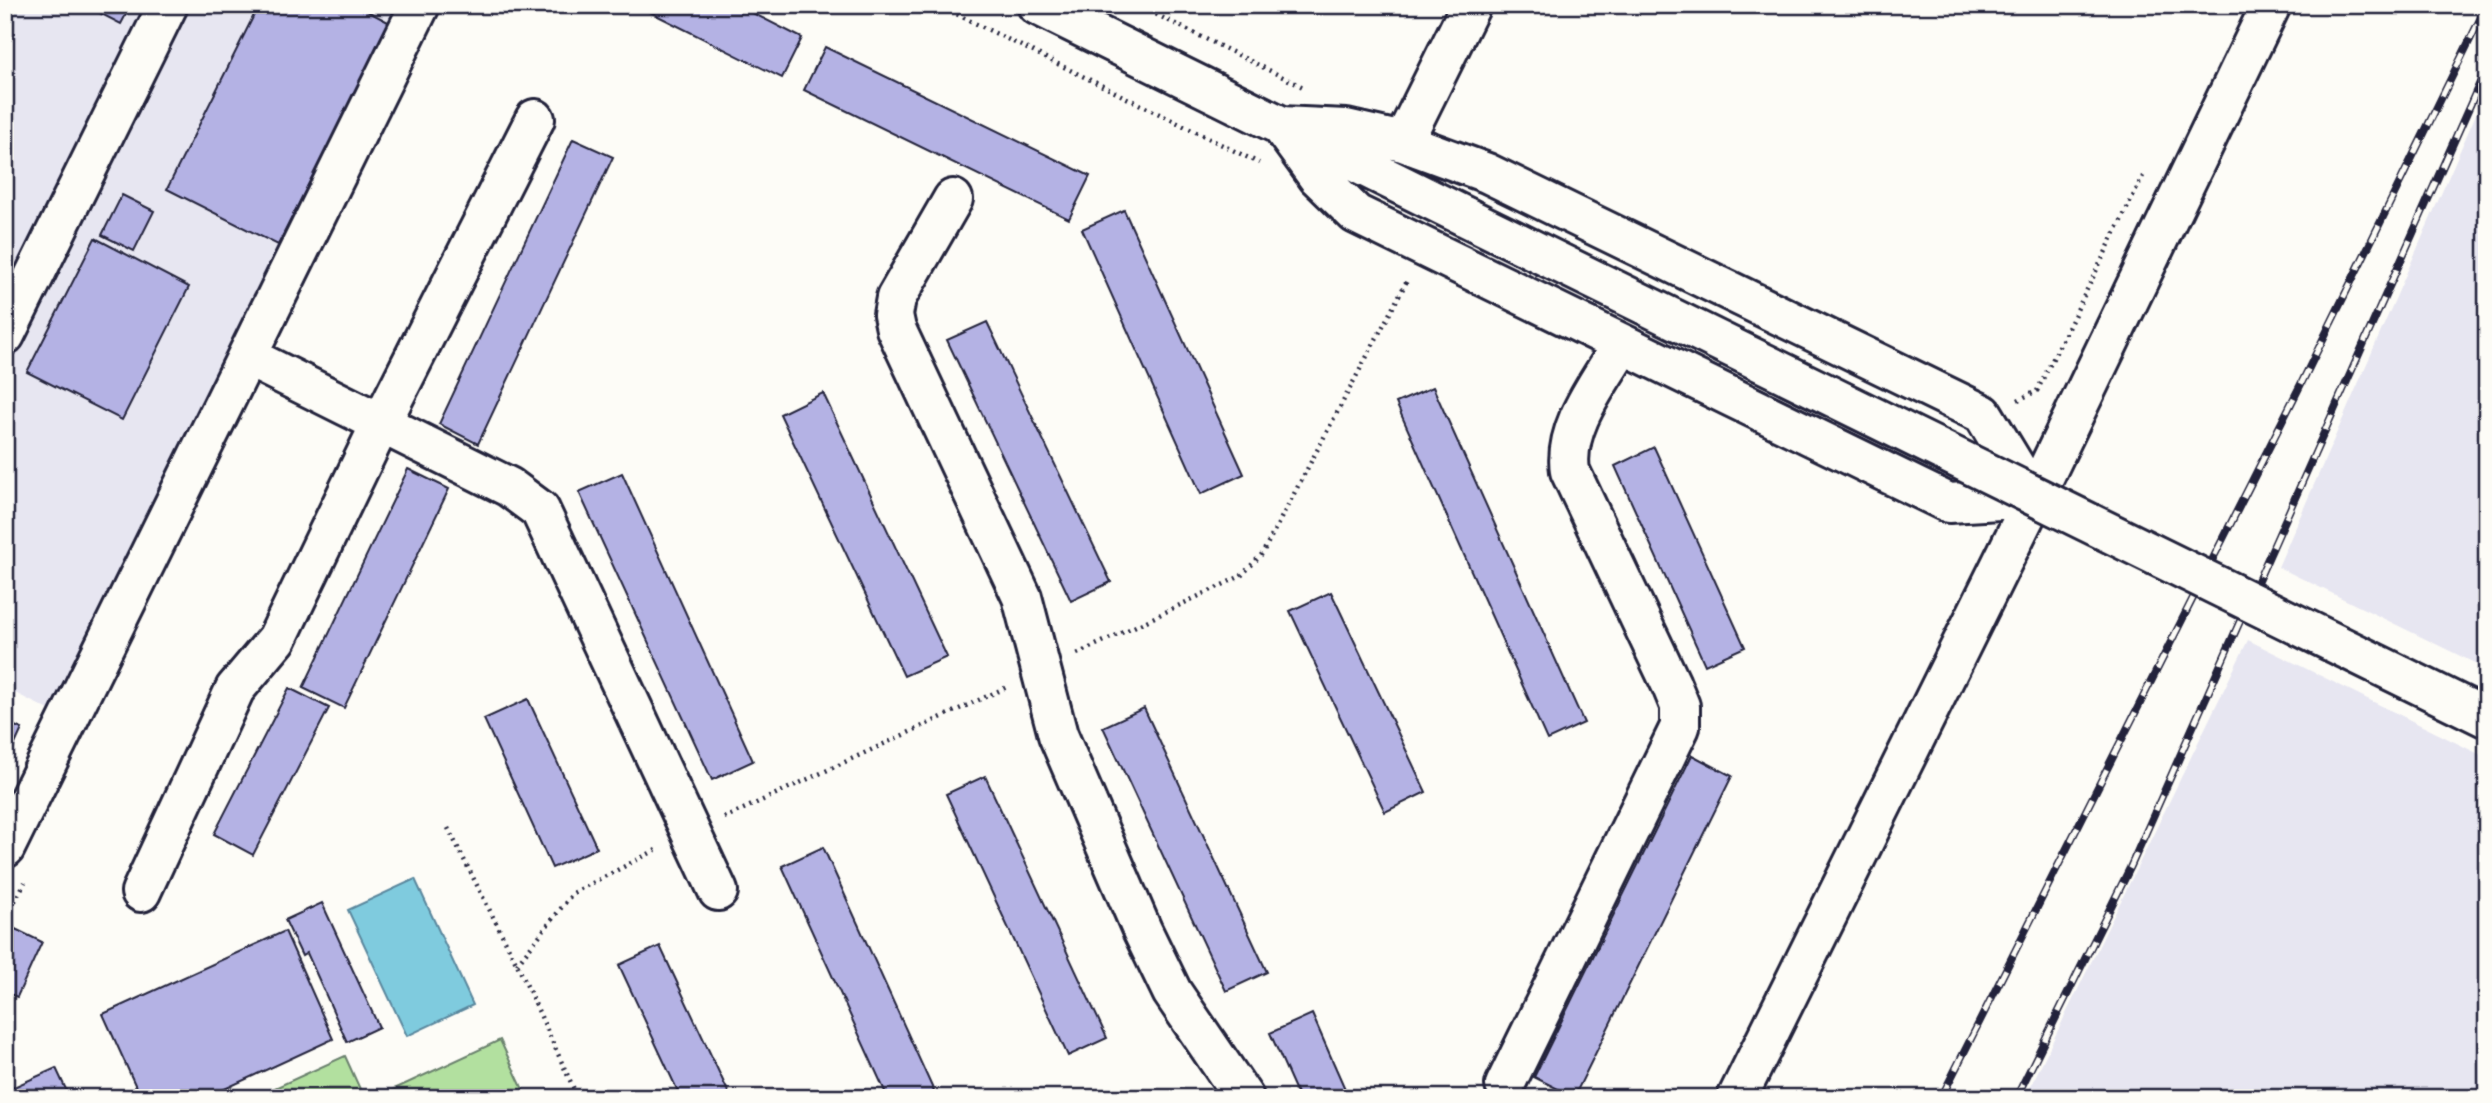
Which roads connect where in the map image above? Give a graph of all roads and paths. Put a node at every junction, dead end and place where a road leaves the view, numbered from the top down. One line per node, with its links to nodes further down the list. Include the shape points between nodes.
1 (168, 5): 15 (street)
2 (420, 5): 17 (street)
3 (938, 5): 13 (path)
4 (1037, 5): 10 (street)
5 (1137, 5): 8 (path)
6 (1471, 5): 11 (street)
7 (2271, 5): 20 (street)
8 (1309, 90)
9 (535, 119): 19 (street)
10 (1281, 127): 11 (street, via 1346,129); 16 (street, via 1318,177 1356,214); 21 (street, bridge)
11 (1404, 142): 20 (street, via 1487,173 1983,414)
12 (2147, 167): 18 (path, via 2037,391 2018,400)
13 (1270, 169)
14 (953, 199): 28 (street, via 896,298 896,329 1022,597 1058,735 1142,930 1172,992)
15 (5, 335)
16 (1622, 344): 20 (street, via 1949,503); 26 (street, via 1577,424 1568,457 1570,471 1671,684 1680,706 1680,727)
17 (248, 357): 19 (street); 23 (street)
18 (2006, 399)
19 (381, 424): 24 (street, via 509,487 540,510); 25 (street, via 277,639 235,689)
20 (2034, 498): 29 (street)
21 (2487, 718)
22 (448, 828): 27 (path)
23 (5, 848)
24 (718, 891)
25 (141, 892)
26 (1505, 1085)
27 (578, 1098)
28 (1244, 1098)
29 (1737, 1098)

